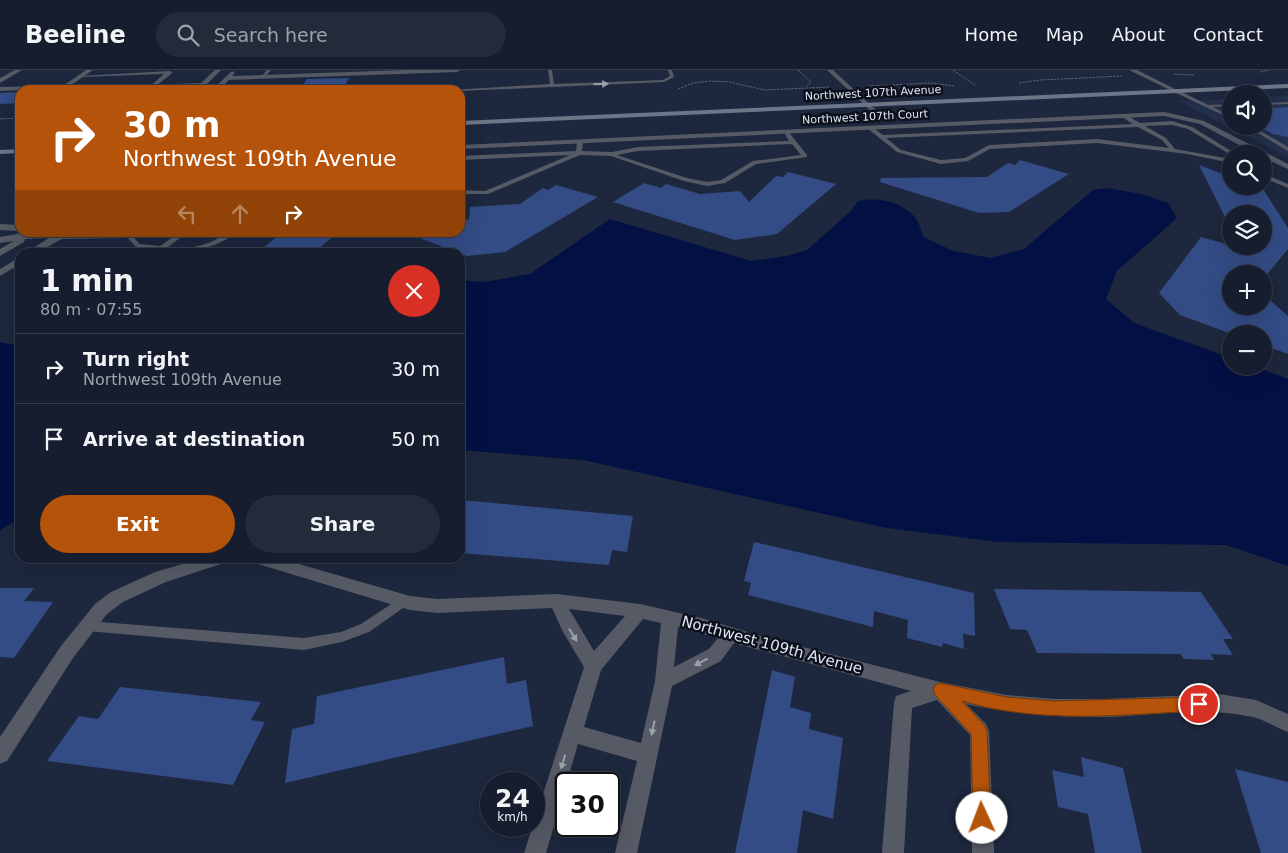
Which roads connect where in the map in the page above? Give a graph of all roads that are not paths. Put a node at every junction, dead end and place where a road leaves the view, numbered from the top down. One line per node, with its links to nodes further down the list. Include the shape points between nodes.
1 (19, 70): 18 (street)
2 (90, 70): 14 (street)
3 (218, 70): 21 (street)
4 (236, 70): 17 (street)
5 (269, 70): 16 (lane)
6 (301, 70): 15 (street)
7 (457, 70): 13 (street)
8 (550, 70): 23 (lane)
9 (670, 70): 23 (lane, one-way to 9, via 664,81 672,77)
10 (830, 70): 35 (street)
11 (1132, 70): 28 (street)
12 (171, 71): 14 (lane); 20 (lane)
13 (421, 71): 15 (street)
14 (81, 76): 19 (street)
15 (296, 76): 16 (street)
16 (262, 77): 17 (street)
17 (227, 78): 22 (street)
18 (0, 81)
19 (67, 85)
20 (154, 85)
21 (202, 85)
22 (220, 85)
23 (552, 86): 27 (lane)
24 (1288, 86): 28 (main road, Northwest 107th Avenue)
25 (0, 89): 26 (street)
26 (15, 89)
27 (465, 89)
28 (1176, 91): 32 (lane); 35 (main road, Northwest 107th Avenue)
29 (1288, 92): 30 (main road)
30 (1272, 93)
31 (1222, 95): 32 (main road, Northwest 107th Avenue)
32 (1188, 97): 37 (lane); 38 (main road, Northwest 107th Avenue)
33 (1288, 103): 34 (lane)
34 (1272, 104)
35 (867, 105): 38 (street); 42 (main road, Northwest 107th Avenue)
36 (1222, 105): 37 (lane)
37 (1208, 106): 39 (lane)
38 (874, 111): 45 (main road, Northwest 107th Avenue)
39 (1222, 113)
40 (1122, 116): 41 (street, Northwest 107th Court); 43 (lane); 57 (street, Northwest 107th Court, via 1164,114 1194,119)
41 (1004, 121): 44 (street, Northwest 107th Court); 46 (lane)
42 (465, 123)
43 (1139, 125): 46 (lane); 60 (lane, via 1164,139); 63 (lane, via 1172,123 1190,128)
44 (870, 128): 47 (street, Northwest 107th Court); 50 (lane)
45 (465, 130)
46 (1016, 130): 48 (lane); 50 (lane)
47 (787, 132): 52 (street, Northwest 107th Court); 53 (lane)
48 (1022, 135)
49 (1264, 135): 59 (lane)
50 (882, 137): 56 (lane, via 899,151 941,162 966,160 989,148)
51 (1029, 140): 56 (lane)
52 (580, 142): 58 (street, Northwest 107th Court); 64 (lane)
53 (793, 142): 65 (lane); 65 (lane, via 805,156 755,162 723,182 707,184 686,180)
54 (15, 143): 55 (main road)
55 (0, 144)
56 (1036, 145): 60 (lane, via 1097,141)
57 (1245, 145)
58 (465, 147)
59 (1288, 149)
60 (1174, 150): 66 (lane)
61 (15, 151): 62 (main road)
62 (0, 152)
63 (1222, 152)
64 (579, 153): 65 (lane); 67 (lane); 72 (lane, via 486,193)
65 (612, 154)
66 (1222, 157)
67 (465, 158)
68 (1272, 159): 69 (street, Northwest 107th Court)
69 (1288, 168)
70 (1272, 179): 71 (lane)
71 (1288, 186)
72 (465, 192)
73 (0, 227): 74 (street)
74 (15, 228)
75 (15, 237): 81 (street)
76 (25, 237): 86 (street)
77 (59, 237): 82 (street)
78 (133, 237): 83 (lane, via 138,246)
79 (178, 237): 84 (lane)
80 (225, 237): 85 (lane)
81 (0, 240)
82 (39, 248)
83 (153, 248)
84 (162, 248)
85 (197, 248)
86 (0, 253)
87 (15, 263): 88 (street)
88 (0, 273)
89 (205, 563): 95 (street, via 161,577 117,597)
90 (274, 563): 91 (street, Northwest 109th Avenue)
91 (402, 602): 92 (street, Northwest 109th Avenue, via 437,606); 95 (lane, via 365,628 342,637 304,644)
92 (557, 602): 93 (street, Northwest 109th Avenue); 97 (street, one-way to 97, via 568,627)
93 (640, 612): 94 (street, Northwest 109th Avenue); 97 (street)
94 (670, 618): 96 (street, Northwest 109th Avenue); 98 (street)
95 (87, 626): 102 (street)
96 (731, 634): 98 (street, one-way to 98, via 715,655); 99 (street, Northwest 109th Avenue)
97 (593, 666): 101 (street)
98 (664, 680): 103 (street, one-way to 103)
99 (940, 690): 100 (street, Northwest 109th Avenue, via 1007,704 1054,708 1219,703 1256,709); 106 (street, via 903,702); 107 (street, via 979,731)
100 (1288, 723)
101 (572, 733): 103 (street); 104 (street, one-way to 104)
102 (0, 754)
103 (647, 754): 105 (street)
104 (535, 853)
105 (626, 853)
106 (893, 853)
107 (983, 853)

